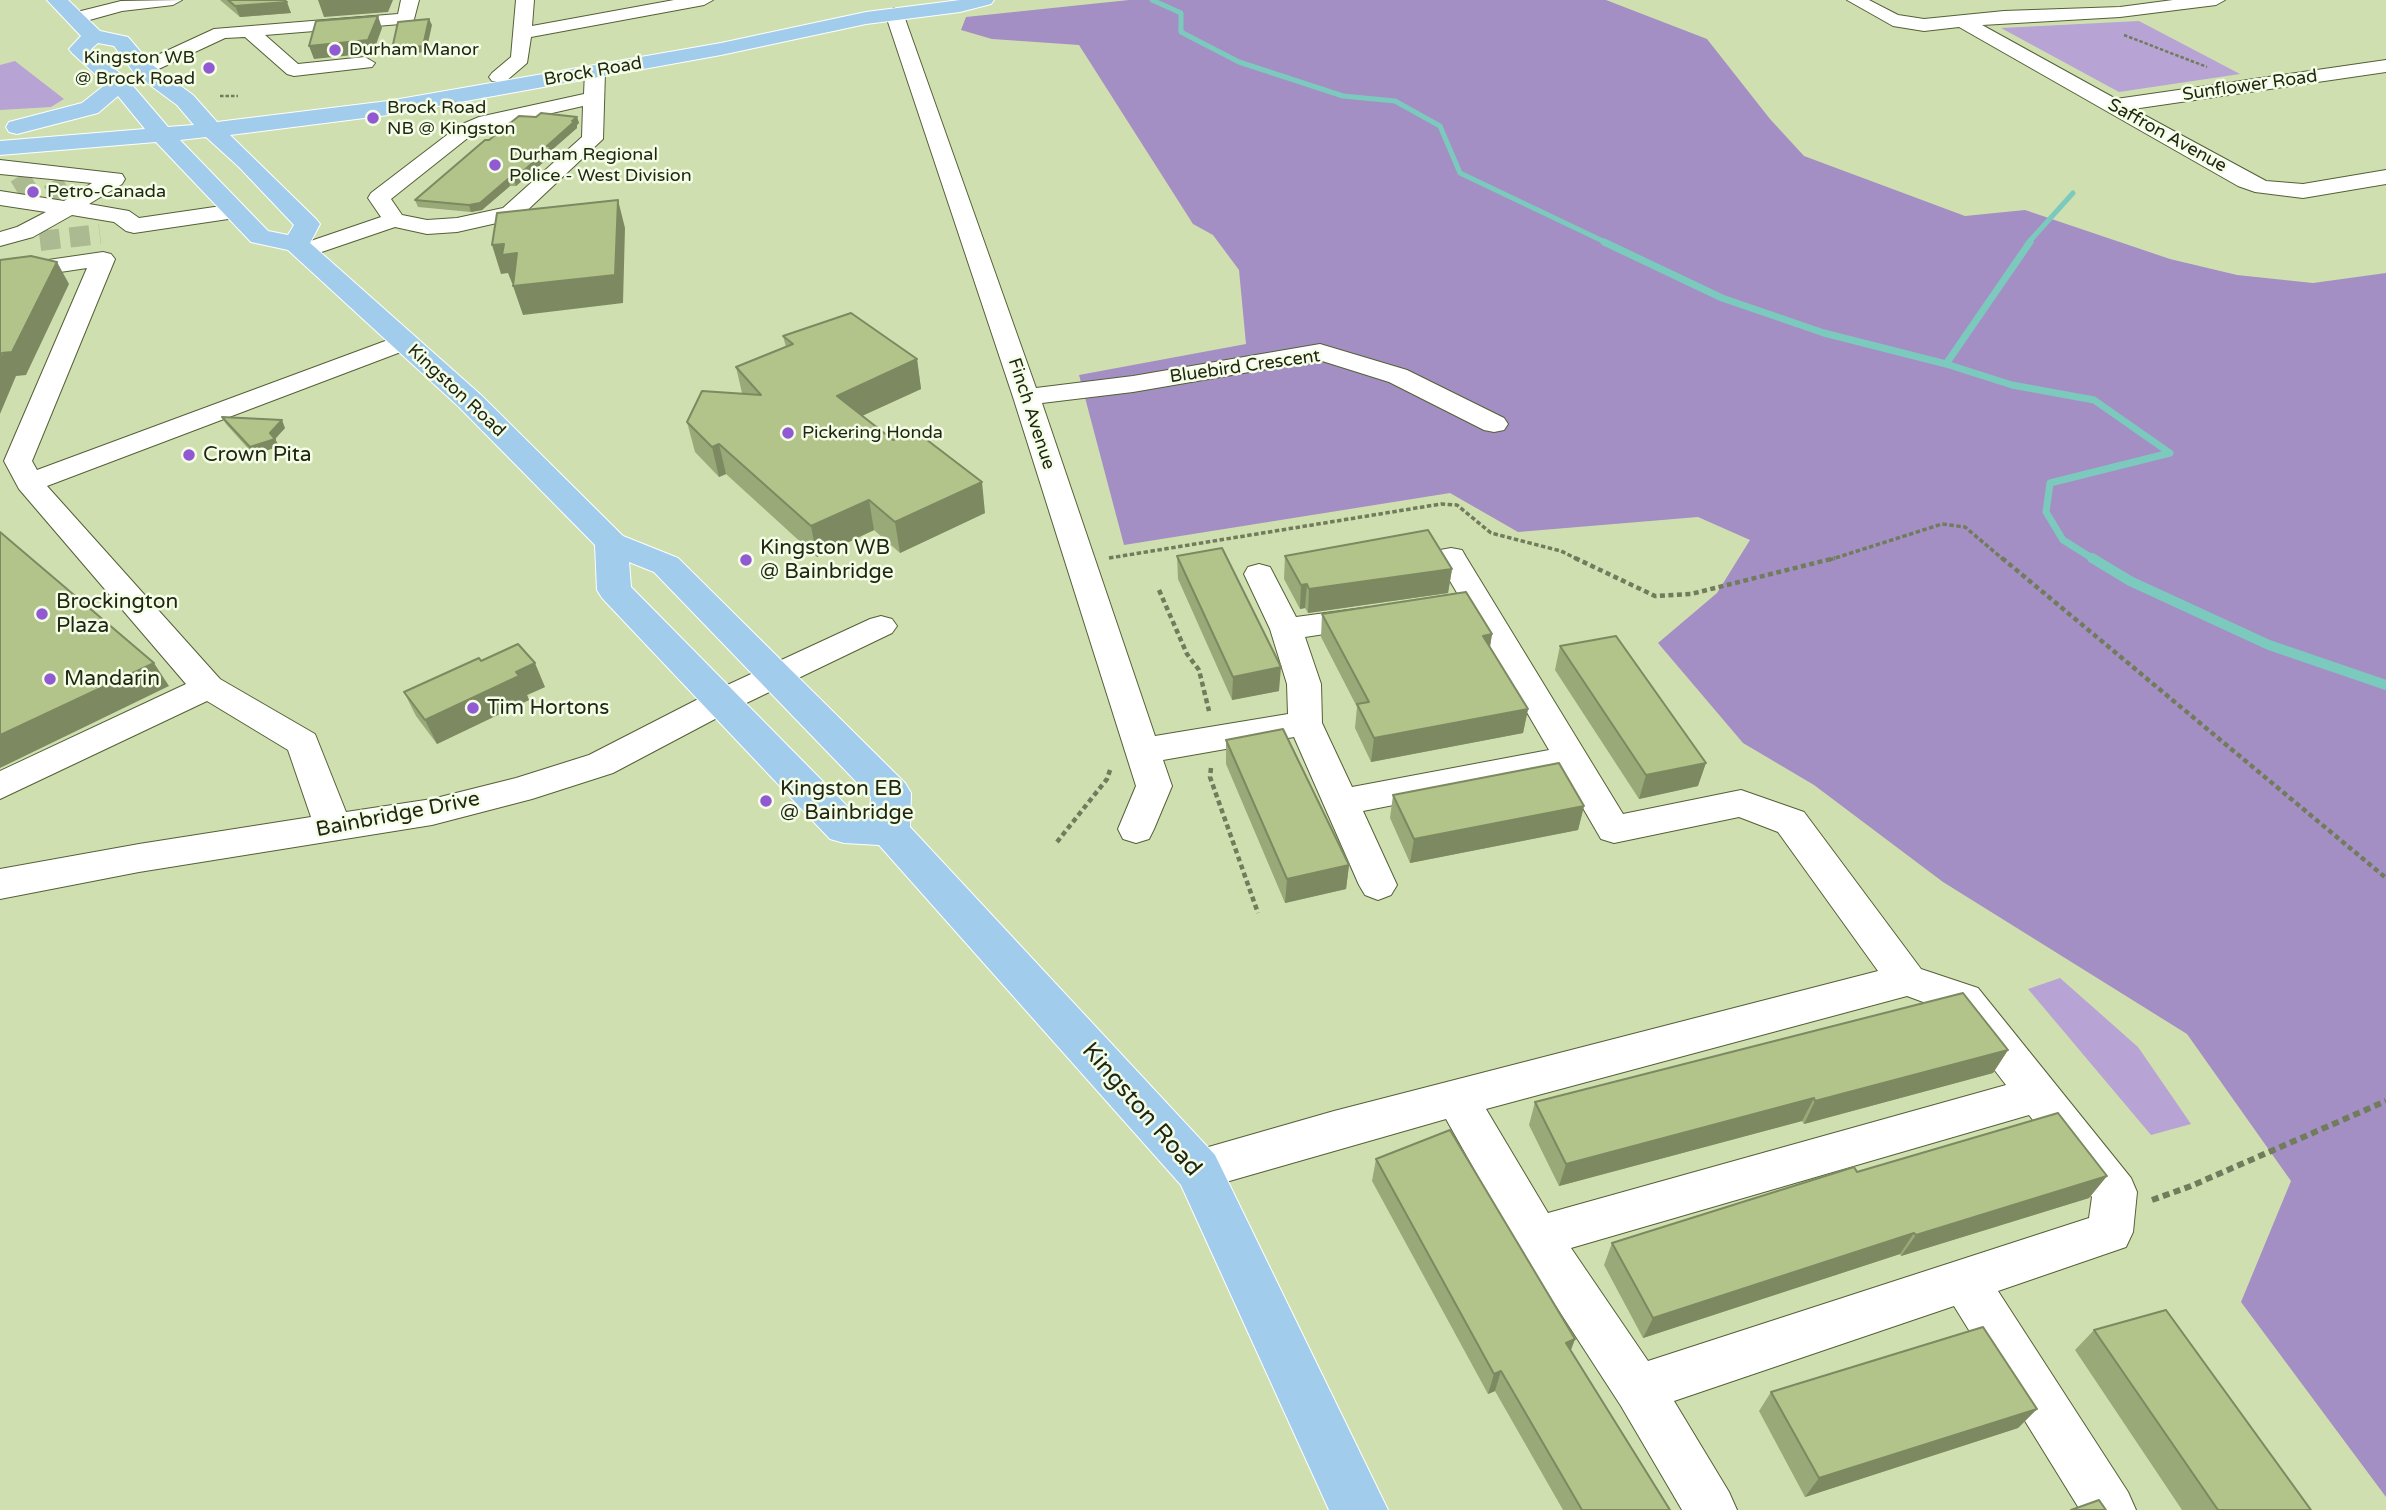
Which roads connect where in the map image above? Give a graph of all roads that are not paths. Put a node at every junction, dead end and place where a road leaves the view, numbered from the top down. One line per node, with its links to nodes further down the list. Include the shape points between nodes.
1 (57, 0): 15 (main road)
2 (173, 0): 15 (street)
3 (411, 0): 17 (street, via 406,19)
4 (525, 0): 19 (street)
5 (704, 0): 11 (street)
6 (946, 0): 12 (main road, Brock Road)
7 (975, 0): 12 (main road, Brock Road, via 960,6)
8 (1856, 0): 16 (street, via 1903,23)
9 (2098, 0): 14 (street)
10 (2216, 0): 14 (street)
11 (654, 5): 19 (street)
12 (892, 6): 22 (main road, Brock Road); 25 (main road, Brock Road); 47 (street, Finch Avenue)
13 (192, 8): 18 (street)
14 (2120, 12): 16 (street)
15 (75, 18): 20 (main road)
16 (1964, 22): 28 (street, Saffron Avenue)
17 (249, 31): 18 (street); 21 (street, via 293,70)
18 (221, 33): 24 (street)
19 (523, 33): 22 (street)
20 (93, 36): 24 (main road, via 121,41); 26 (main road, via 79,49)
21 (365, 63)
22 (527, 65): 30 (main road, Brock Road, via 499,77)
23 (2386, 66): 28 (street, Sunflower Road)
24 (143, 69): 30 (main road)
25 (595, 72): 27 (street); 29 (main road, Brock Road)
26 (119, 84): 31 (main road); 33 (main road, via 90,107)
27 (594, 98): 38 (street, via 467,129 379,198); 38 (street, via 592,139 511,214 427,227)
28 (2113, 106): 34 (street, Saffron Avenue, via 2263,187 2292,192)
29 (315, 118): 30 (main road, Brock Road); 32 (main road, via 298,124)
30 (204, 122): 31 (main road, Brock Road); 32 (main road)
31 (156, 126): 33 (main road, Brock Road); 37 (main road)
32 (261, 151): 44 (main road, via 307,223)
33 (3, 152): 36 (street)
34 (2386, 177)
35 (6, 195): 36 (street)
36 (47, 202): 36 (street, via 114,179 77,178); 39 (street, via 121,216); 40 (street); 42 (street, via 25,232); 43 (street)
37 (235, 211): 39 (street); 44 (main road, via 260,237)
38 (394, 220): 44 (street)
39 (134, 226): 41 (street)
40 (0, 233)
41 (100, 234)
42 (0, 239)
43 (0, 246)
44 (300, 248): 46 (main road, Kingston Road)
45 (0, 274): 49 (street, via 103,259 18,461)
46 (405, 342): 49 (street); 50 (main road, Kingston Road)
47 (1026, 397): 48 (street, Bluebird Crescent, via 1320,352 1398,376); 60 (street, Finch Avenue)
48 (1494, 424)
49 (29, 483): 57 (street)
50 (611, 543): 56 (main road, Kingston Road, via 666,565); 58 (main road, via 614,590)
51 (1451, 557): 61 (street, via 1464,603)
52 (1259, 574): 55 (street)
53 (1395, 613): 55 (street)
54 (881, 626): 56 (street, Bainbridge Drive)
55 (1286, 629): 59 (street, via 1304,684)
56 (773, 676): 58 (street, Bainbridge Drive); 66 (main road, Kingston Road, via 891,793)
57 (208, 687): 62 (street); 64 (street, via 303,743)
58 (722, 701): 64 (street, Bainbridge Drive, via 601,764 432,812); 66 (main road, via 844,828)
59 (1305, 723): 60 (street); 63 (street)
60 (1142, 751): 65 (street, Finch Avenue, via 1154,786)
61 (1571, 758): 63 (street); 69 (street, via 1614,829 1741,803 1791,822)
62 (0, 786)
63 (1342, 802): 68 (street)
64 (333, 828): 67 (street, Bainbridge Drive)
65 (1136, 829)
66 (890, 831): 72 (main road, Kingston Road)
67 (0, 884)
68 (1378, 885)
69 (1907, 980): 70 (street, via 1964,1000); 71 (street)
70 (2038, 1094): 73 (street); 74 (street, via 2115,1192 2110,1232)
71 (1457, 1099): 72 (street); 73 (street)
72 (1198, 1170): 76 (main road, Kingston Road)
73 (1537, 1237): 75 (street)
74 (1964, 1280): 75 (street); 78 (street)
75 (1638, 1389): 77 (street)
76 (1359, 1510)
77 (1711, 1510)
78 (2110, 1510)

